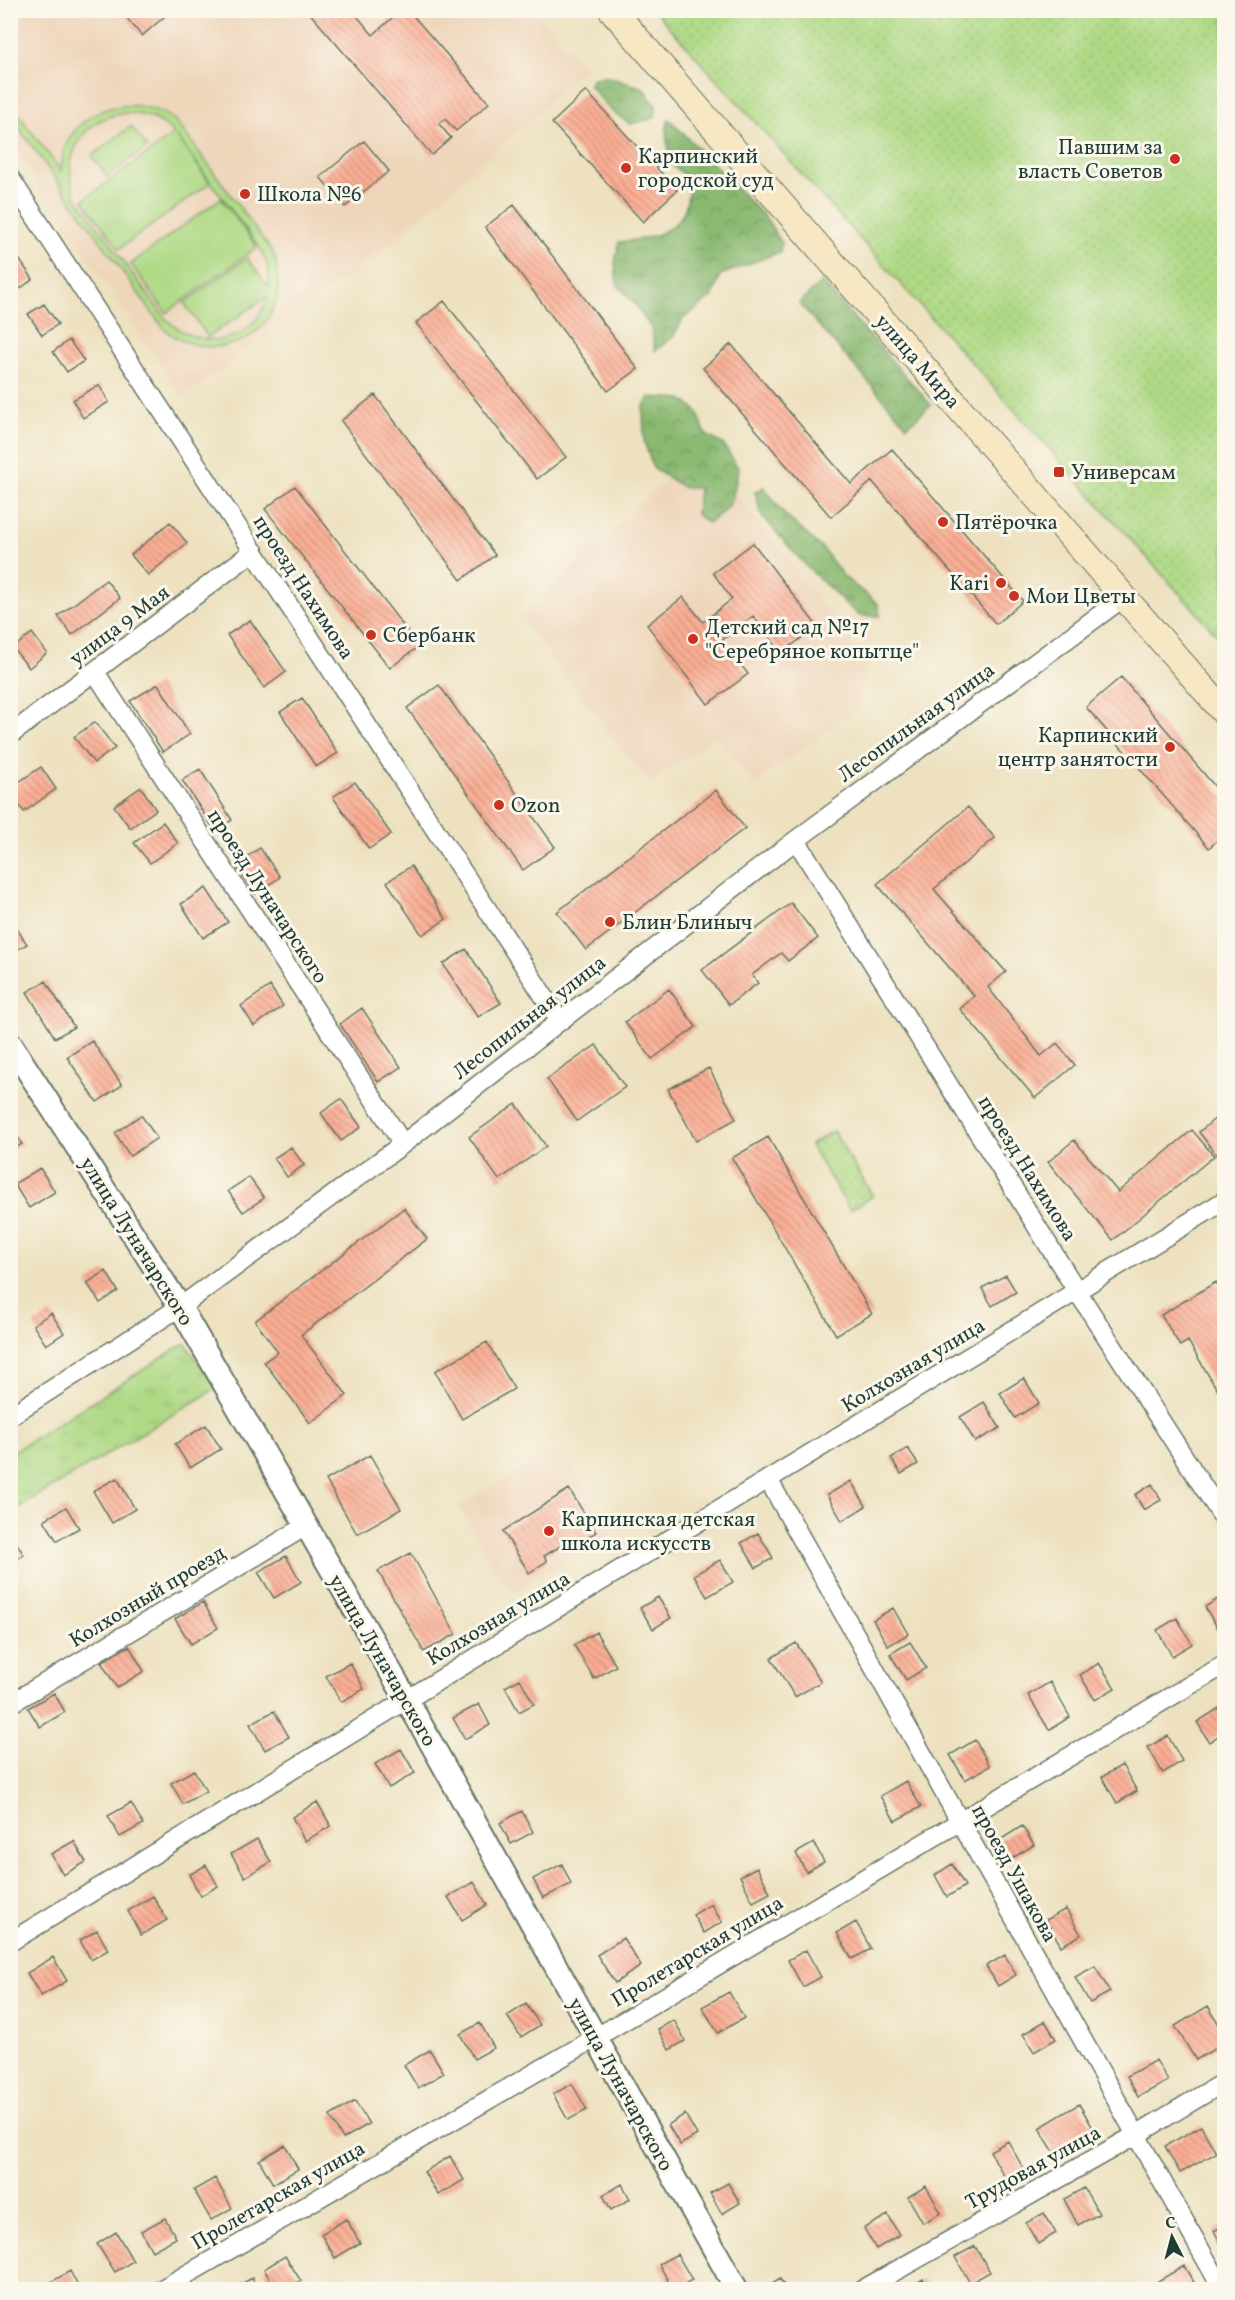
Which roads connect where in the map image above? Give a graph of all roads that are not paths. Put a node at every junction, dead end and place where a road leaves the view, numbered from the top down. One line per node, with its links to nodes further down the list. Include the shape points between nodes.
1 (612, 10): 4 (main road, улица Мира)
2 (10, 178): 3 (street, проезд Нахимова)
3 (254, 551): 5 (street, улица 9 Мая); 9 (street, проезд Нахимова)
4 (1124, 597): 6 (main road, улица Мира); 8 (street, Лесопильная улица)
5 (95, 672): 7 (street, улица 9 Мая); 11 (street, проезд Луначарского)
6 (1224, 712)
7 (10, 735)
8 (796, 840): 9 (street, Лесопильная улица); 13 (street, проезд Нахимова)
9 (560, 1021): 11 (street, Лесопильная улица)
10 (10, 1043): 14 (street, улица Луначарского)
11 (403, 1144): 14 (street, Лесопильная улица)
12 (1224, 1201): 13 (street, Колхозная улица)
13 (1077, 1291): 16 (street, Колхозная улица); 17 (street, проезд Нахимова)
14 (180, 1307): 15 (street, Лесопильная улица); 18 (street, улица Луначарского)
15 (10, 1416)
16 (768, 1479): 20 (street, Колхозная улица); 22 (street, проезд Ушакова)
17 (1224, 1519)
18 (306, 1526): 20 (street, улица Луначарского); 21 (street, Колхозный проезд)
19 (1224, 1665): 22 (street, Пролетарская улица)
20 (406, 1700): 23 (street, Колхозная улица); 24 (street, улица Луначарского)
21 (10, 1704)
22 (960, 1821): 24 (street, Пролетарская улица); 26 (street, проезд Ушакова)
23 (10, 1942)
24 (595, 2037): 27 (street, Пролетарская улица); 28 (street, улица Луначарского)
25 (1224, 2082): 26 (street, Трудовая улица)
26 (1136, 2135): 29 (street, Трудовая улица); 30 (street, проезд Ушакова)
27 (160, 2289)
28 (737, 2289)
29 (862, 2289)
30 (1222, 2289)

